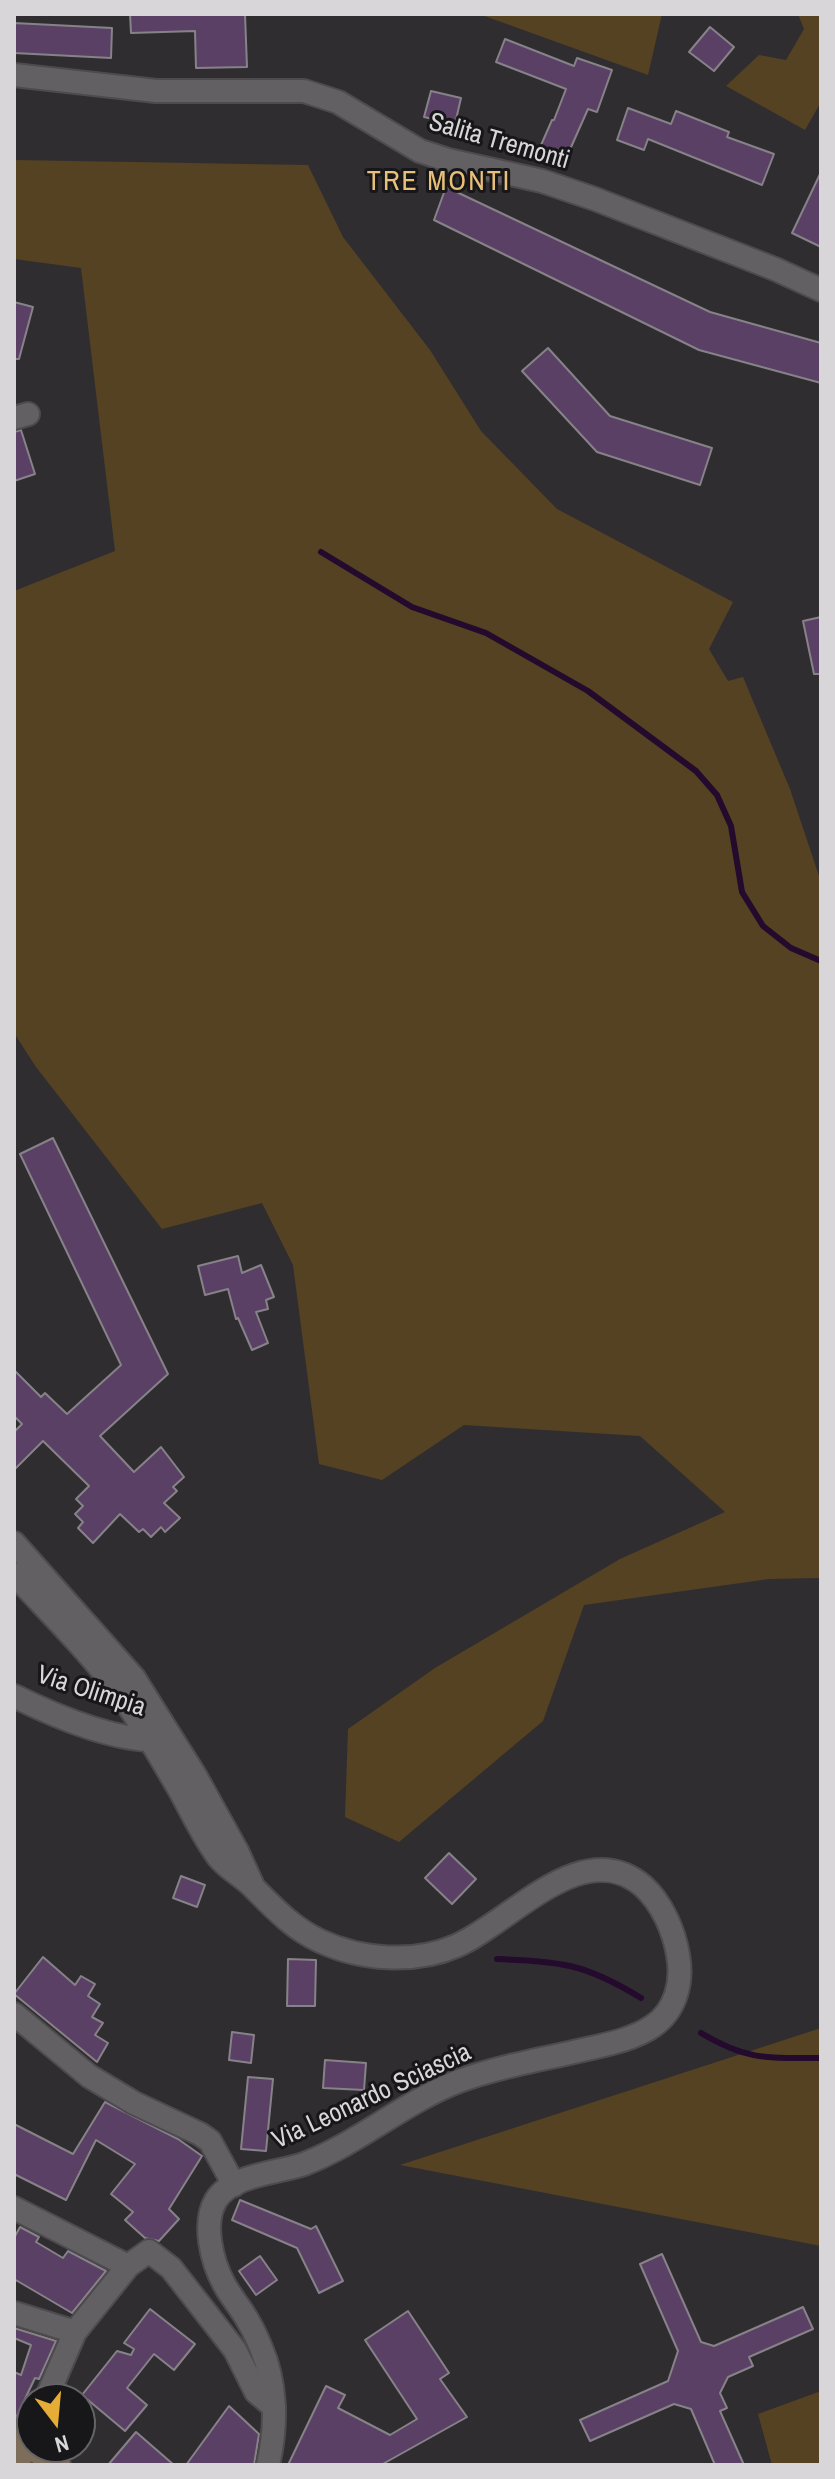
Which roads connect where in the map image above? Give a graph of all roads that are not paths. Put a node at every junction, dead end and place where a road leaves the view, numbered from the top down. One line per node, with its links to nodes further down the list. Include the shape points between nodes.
1 (14, 75): 2 (street, Salita Tremonti, via 156,91 304,91 338,102 420,151 595,199)
2 (821, 290)
3 (16, 1549): 5 (street, Via Leonardo Sciascia)
4 (14, 1574): 5 (street, Via Leonardo Sciascia)
5 (64, 1613): 7 (street, Via Leonardo Sciascia, via 134,1678); 8 (street, Via Leonardo Sciascia)
6 (14, 1696): 8 (street, Via Olimpia, via 109,1733)
7 (174, 1740): 8 (street, Via Olimpia); 9 (street, Via Leonardo Sciascia)
8 (151, 1741): 9 (street, Via Leonardo Sciascia, via 221,1861)
9 (253, 1887): 11 (street, Via Leonardo Sciascia, via 314,1939 355,1953 398,1957 457,1946 566,1877 614,1872 630,1877 656,1901 674,1938 680,1972 671,2007 640,2033 458,2082 317,2159)
10 (14, 2014): 11 (street, via 100,2083 210,2141)
11 (234, 2185): 17 (street, via 212,2209 212,2252 223,2283 258,2340)
12 (14, 2208): 13 (street)
13 (128, 2266): 15 (street); 17 (street, via 149,2251 171,2268 235,2350 256,2392)
14 (14, 2313): 15 (street)
15 (75, 2332): 16 (street)
16 (53, 2383)
17 (274, 2407): 18 (street)
18 (268, 2465)

